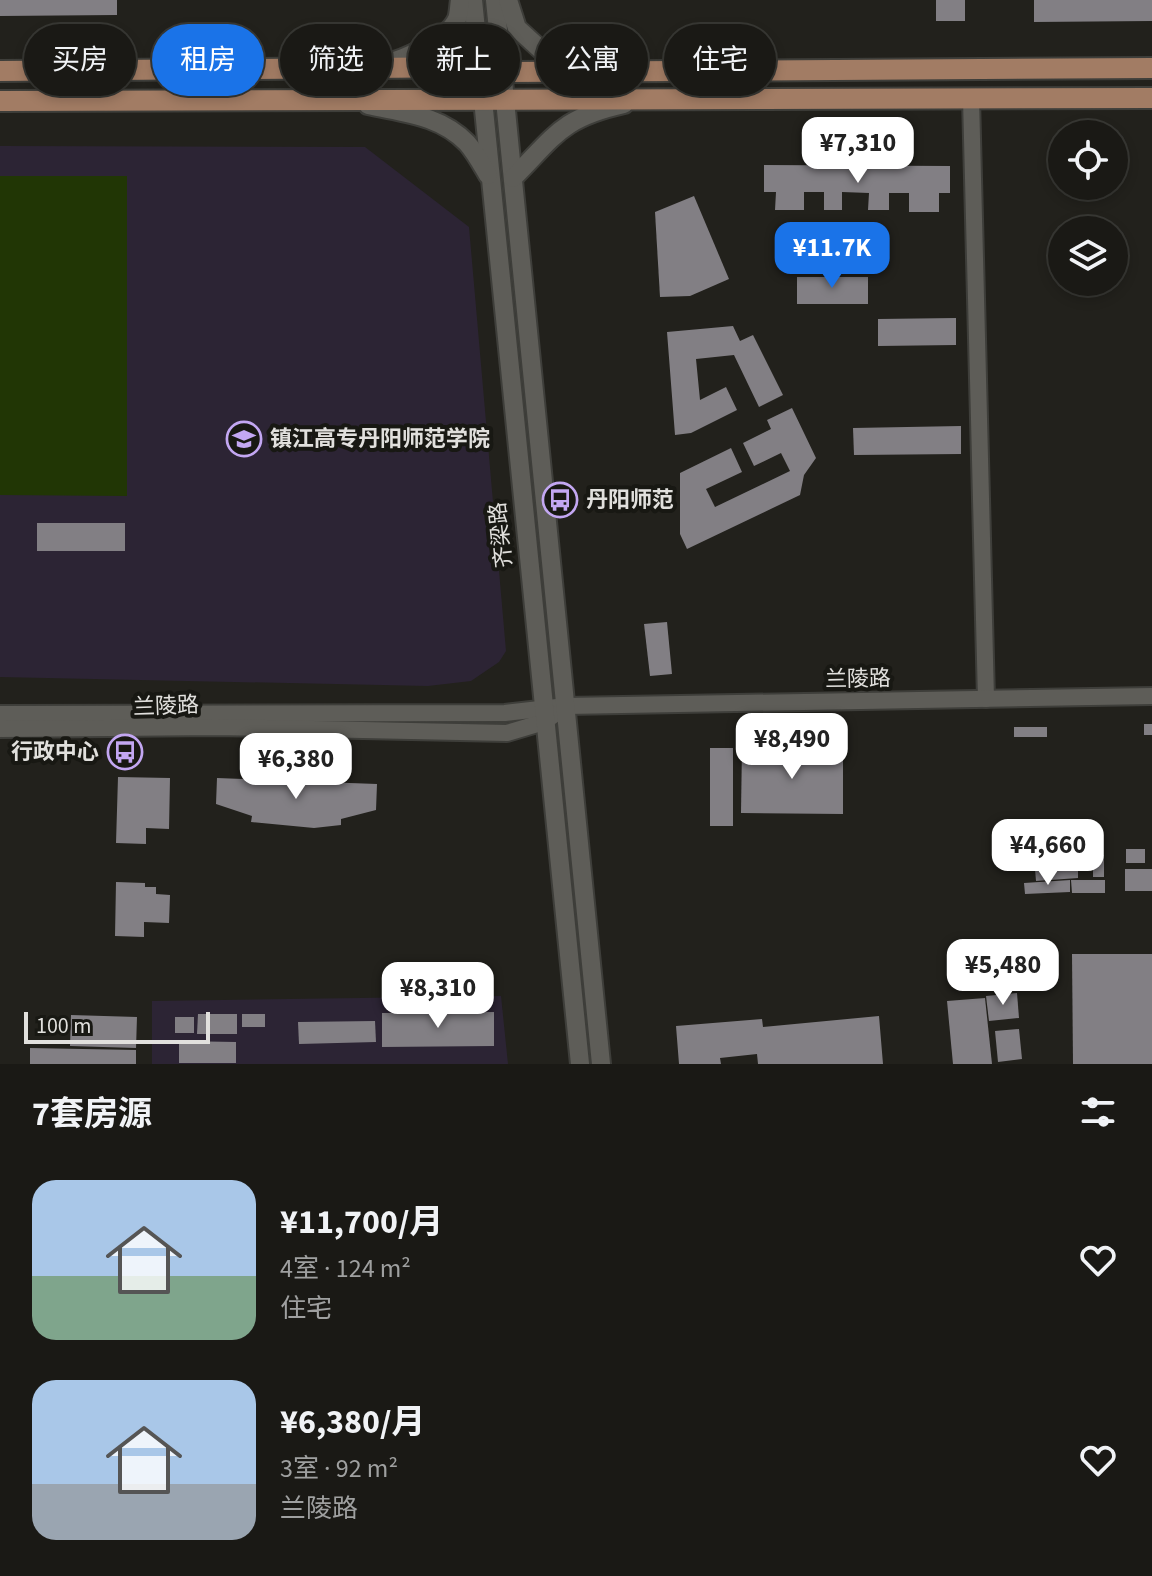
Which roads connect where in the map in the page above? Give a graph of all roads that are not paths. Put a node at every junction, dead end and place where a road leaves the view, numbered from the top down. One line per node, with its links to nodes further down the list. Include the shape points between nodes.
1 (460, 0): 8 (main road, via 457,19 445,35)
2 (473, 0): 5 (main road, 齐梁路)
3 (495, 0): 6 (main road)
4 (508, 0): 7 (main road, via 517,28)
5 (475, 24)
6 (497, 24)
7 (536, 44)
8 (392, 63)
9 (1152, 68): 11 (main road)
10 (280, 69): 12 (main road)
11 (648, 70)
12 (0, 71)
13 (482, 96): 18 (main road, 齐梁路)
14 (505, 98): 15 (main road); 18 (main road); 22 (main road)
15 (651, 98): 16 (main road); 22 (main road, via 573,120)
16 (971, 98): 17 (main road); 24 (street)
17 (1152, 98)
18 (482, 99): 19 (main road); 21 (main road, 齐梁路)
19 (342, 100): 20 (main road); 21 (main road, via 425,116 468,144)
20 (0, 101)
21 (490, 177): 27 (main road, 齐梁路)
22 (513, 178): 25 (main road)
23 (1152, 696): 24 (street, 兰陵路)
24 (986, 699): 25 (street, 兰陵路)
25 (566, 706): 27 (street, 兰陵路); 30 (main road)
26 (0, 714): 27 (street, 兰陵路)
27 (544, 715): 28 (street, 兰陵路, via 507,733); 29 (main road, 齐梁路)
28 (0, 729)
29 (580, 1064)
30 (601, 1064)

